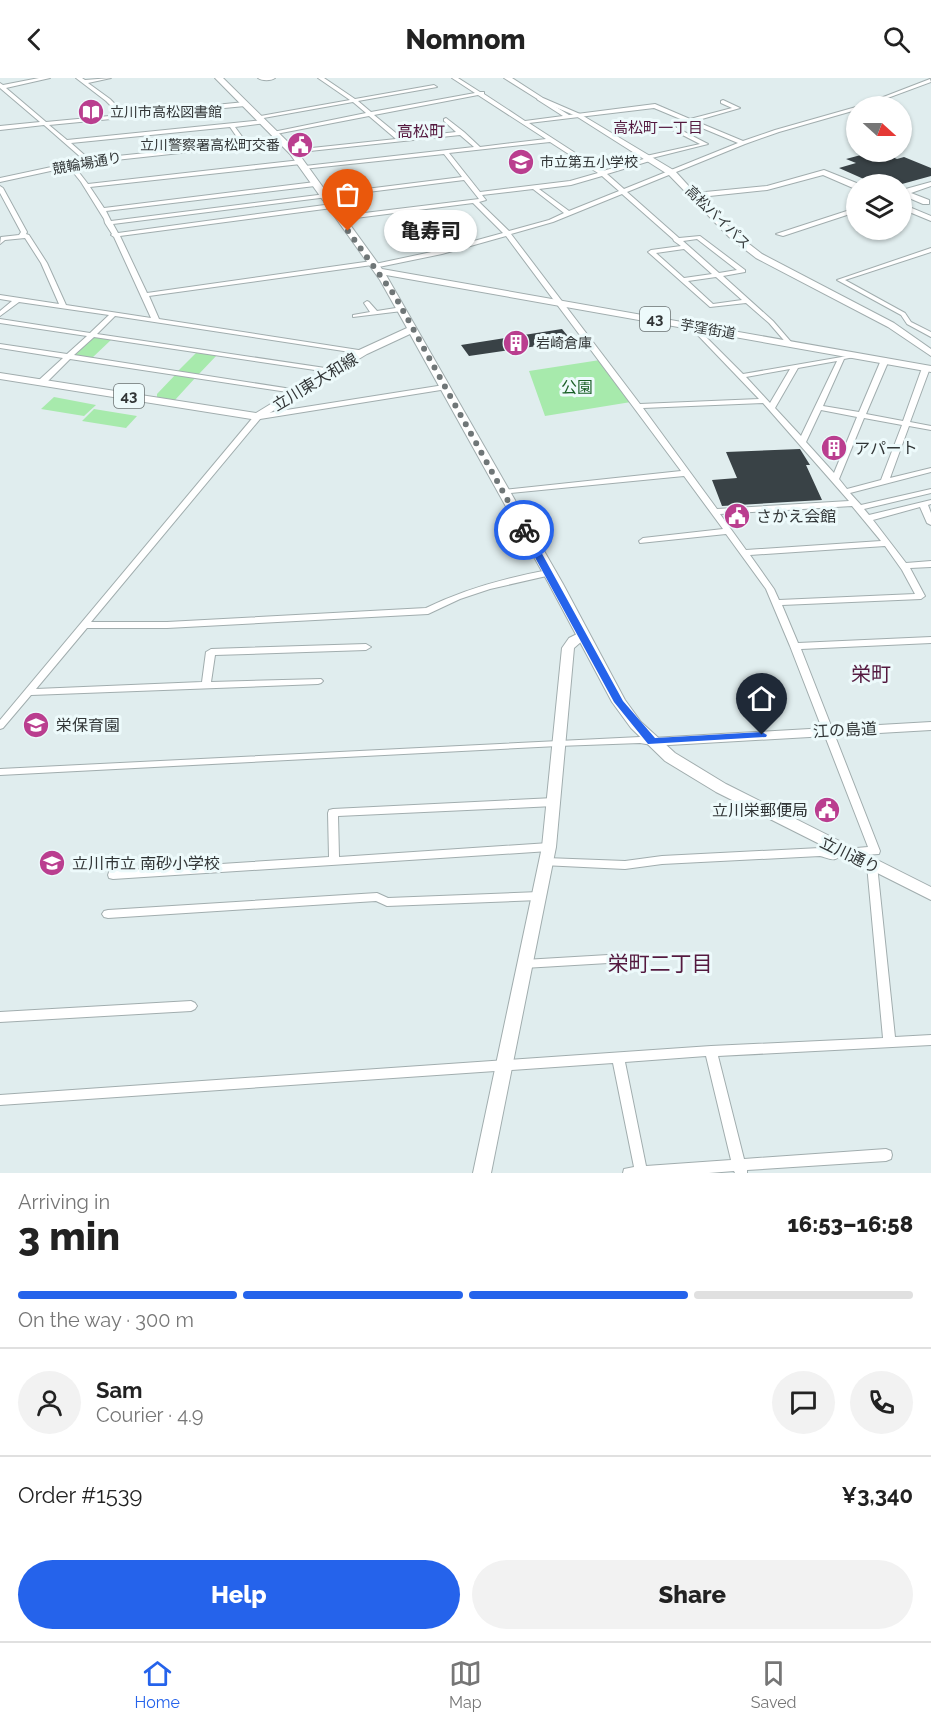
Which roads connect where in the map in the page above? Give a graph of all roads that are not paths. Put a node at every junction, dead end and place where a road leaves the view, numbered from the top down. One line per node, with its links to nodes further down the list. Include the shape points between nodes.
1 (47, 78): 11 (street)
2 (108, 78): 9 (street)
3 (219, 78): 18 (main road, 立川通り)
4 (261, 78): 5 (street)
5 (273, 78)
6 (321, 78): 16 (street)
7 (455, 78): 13 (street)
8 (507, 78): 15 (street, 高松バイパス)
9 (81, 80): 22 (street)
10 (930, 81): 14 (street)
11 (1, 86): 28 (street)
12 (434, 87): 16 (street)
13 (482, 93): 20 (street, 競輪場通り); 27 (street)
14 (889, 96)
15 (540, 99): 21 (street, 高松バイパス); 23 (street)
16 (354, 100): 20 (street); 24 (street)
17 (723, 102): 26 (street, via 737,108)
18 (245, 104): 22 (street); 24 (main road, 立川通り)
19 (846, 111): 36 (street)
20 (372, 114): 32 (street, 競輪場通り); 33 (street)
21 (578, 114): 23 (street); 26 (street, via 655,106); 43 (street, 高松バイパス)
22 (124, 116): 28 (street)
23 (567, 116): 27 (street)
24 (261, 119): 29 (street); 32 (main road, 立川通り)
25 (446, 120): 31 (street)
26 (690, 121): 36 (street); 41 (street, via 669,126 705,144)
27 (526, 122): 34 (street)
28 (46, 124): 30 (street); 35 (street)
29 (231, 125): 35 (street); 37 (street)
30 (0, 128)
31 (462, 133): 33 (street); 38 (street)
32 (279, 136): 37 (street, 競輪場通り); 39 (main road, 立川通り)
33 (401, 140): 39 (street)
34 (552, 140): 38 (street); 50 (street)
35 (66, 142): 44 (street)
36 (743, 143): 48 (street)
37 (245, 144): 44 (street, 競輪場通り)
38 (479, 149): 40 (street)
39 (294, 152): 47 (main road, 立川通り)
40 (445, 152): 47 (street); 51 (street)
41 (669, 153): 42 (street); 43 (street)
42 (676, 157)
43 (650, 158): 49 (street, 高松バイパス); 50 (street)
44 (87, 161): 46 (street, 競輪場通り)
45 (683, 161): 48 (street)
46 (70, 165): 52 (street, 競輪場通り); 56 (street)
47 (303, 165): 54 (main road, 立川通り); 56 (street)
48 (690, 165): 49 (street)
49 (672, 172): 60 (street); 63 (street, 高松バイパス)
50 (602, 173): 58 (street); 60 (street)
51 (466, 178): 61 (street); 62 (street)
52 (0, 180)
53 (846, 182): 63 (street, via 824,172 767,188)
54 (315, 184): 62 (main road, 立川通り); 68 (street)
55 (931, 184): 59 (street)
56 (88, 186): 68 (street)
57 (0, 188): 77 (street, via 24,232)
58 (535, 188): 61 (street); 71 (street)
59 (912, 190)
60 (624, 191): 71 (street); 79 (street)
61 (479, 194): 65 (street, via 483,200)
62 (323, 195): 67 (main road, 立川通り); 74 (street)
63 (695, 195): 107 (street, 高松バイパス, via 732,235 759,256 891,325)
64 (912, 197): 66 (street)
65 (474, 201): 72 (street); 75 (street)
66 (926, 202)
67 (332, 206): 72 (main road, 立川通り); 78 (street)
68 (102, 210): 74 (street)
69 (912, 210): 73 (street)
70 (846, 213): 76 (street)
71 (569, 214): 75 (street)
72 (340, 218): 83 (main road, 立川通り)
73 (931, 219)
74 (108, 223): 78 (street)
75 (508, 234): 83 (street); 90 (street)
76 (780, 234)
77 (22, 235): 80 (street); 92 (street, via 36,248)
78 (114, 235): 86 (street)
79 (676, 240): 81 (street); 84 (street, via 698,237 743,271)
80 (0, 242)
81 (684, 247): 84 (street); 85 (street, via 651,252)
82 (931, 250): 103 (street, via 840,280 903,314 909,323)
83 (375, 267): 86 (street); 90 (main road, 芋窪街道 / 43); 93 (main road, 立川通り)
84 (717, 275): 85 (street); 89 (street)
85 (682, 280): 89 (street, via 711,306)
86 (145, 295): 99 (street)
87 (0, 297): 88 (street)
88 (15, 299): 92 (street); 95 (street)
89 (747, 301): 104 (street)
90 (560, 302): 100 (main road, 芋窪街道 / 43); 121 (street)
91 (367, 303): 94 (street)
92 (64, 307): 96 (street)
93 (402, 309): 94 (street); 101 (main road, 立川通り)
94 (375, 313): 97 (street)
95 (0, 314)
96 (112, 315): 99 (street); 102 (street)
97 (355, 316)
98 (0, 321): 102 (street)
99 (156, 321): 106 (street)
100 (692, 326): 104 (main road, 芋窪街道 / 43); 116 (street)
101 (413, 329): 106 (main road, 立川東大和線); 118 (main road, 立川通り)
102 (91, 335): 109 (street); 114 (street)
103 (931, 335)
104 (790, 344): 108 (main road, 芋窪街道 / 43)
105 (0, 346): 109 (street)
106 (363, 352): 114 (main road, 立川東大和線)
107 (931, 353)
108 (856, 355): 110 (street); 111 (main road, 芋窪街道 / 43)
109 (69, 356): 117 (street); 119 (street)
110 (841, 360): 112 (street); 123 (street)
111 (885, 360): 113 (main road, 芋窪街道 / 43); 124 (street)
112 (795, 367): 116 (street); 122 (street)
113 (928, 368): 126 (street)
114 (332, 371): 119 (main road, 立川東大和線)
115 (0, 376): 117 (main road, 立川東大和線 / 43)
116 (742, 376): 120 (street)
117 (42, 382): 125 (main road, 立川東大和線 / 43)
118 (444, 387): 125 (street); 134 (main road, 立川通り)
119 (298, 392): 125 (main road, 立川東大和線)
120 (764, 401): 121 (street); 122 (street)
121 (639, 406): 130 (street)
122 (771, 408): 128 (street)
123 (818, 408): 124 (street); 128 (street)
124 (862, 416): 126 (street); 131 (street)
125 (258, 417): 150 (street)
126 (906, 424): 127 (street); 132 (street)
127 (931, 428)
128 (802, 442): 131 (street)
129 (931, 470): 132 (street)
130 (686, 473): 134 (street); 138 (street)
131 (835, 479): 135 (street)
132 (885, 481): 135 (street)
133 (931, 491): 137 (street)
134 (503, 492): 147 (main road, 立川通り)
135 (845, 492): 137 (street)
136 (927, 503): 139 (street); 140 (street)
137 (857, 506): 138 (street); 139 (street)
138 (716, 512): 141 (street)
139 (869, 518): 143 (street)
140 (931, 524)
141 (729, 531): 142 (street); 144 (street)
142 (643, 541)
143 (887, 543): 144 (street); 146 (street)
144 (744, 553): 148 (street)
145 (931, 564): 146 (street)
146 (905, 566): 148 (street, via 921,596)
147 (548, 573): 149 (street, via 487,587 428,610); 151 (main road, 立川通り)
148 (777, 603): 153 (street)
149 (305, 617): 150 (street, via 167,625); 155 (street)
150 (84, 625): 158 (street)
151 (583, 635): 162 (main road, 立川通り, via 619,702); 163 (street, via 568,648)
152 (931, 640): 153 (street)
153 (795, 646): 161 (street)
154 (366, 647): 155 (street)
155 (302, 649): 157 (street, via 211,652)
156 (318, 681): 157 (street)
157 (206, 685): 158 (street)
158 (28, 692): 159 (street)
159 (0, 726)
160 (931, 726): 161 (street, 江の島道)
161 (828, 731): 162 (street, 江の島道); 166 (street, via 875,850)
162 (652, 742): 163 (street); 166 (main road, 立川通り, via 721,788)
163 (558, 743): 164 (street); 165 (street)
164 (0, 772)
165 (554, 802): 167 (street); 168 (street, via 333,813)
166 (843, 851): 167 (street, via 834,856 820,852 625,865); 169 (main road, 立川通り)
167 (548, 855): 168 (street); 172 (street)
168 (334, 860): 170 (street)
169 (872, 865): 171 (main road, 立川通り); 179 (street)
170 (113, 875)
171 (931, 894)
172 (539, 896): 173 (street, via 387,902 377,897); 175 (street)
173 (108, 914)
174 (625, 958): 175 (street)
175 (524, 964): 182 (street)
176 (191, 1006): 177 (street)
177 (0, 1017)
178 (931, 1040): 179 (street)
179 (889, 1042): 180 (street)
180 (711, 1051): 181 (street); 185 (street)
181 (618, 1059): 182 (street); 186 (street)
182 (502, 1067): 183 (street); 187 (street)
183 (0, 1100)
184 (886, 1155): 185 (street, via 751,1163)
185 (740, 1170): 186 (street)
186 (641, 1172): 188 (street)
187 (482, 1173)
188 (629, 1173)

